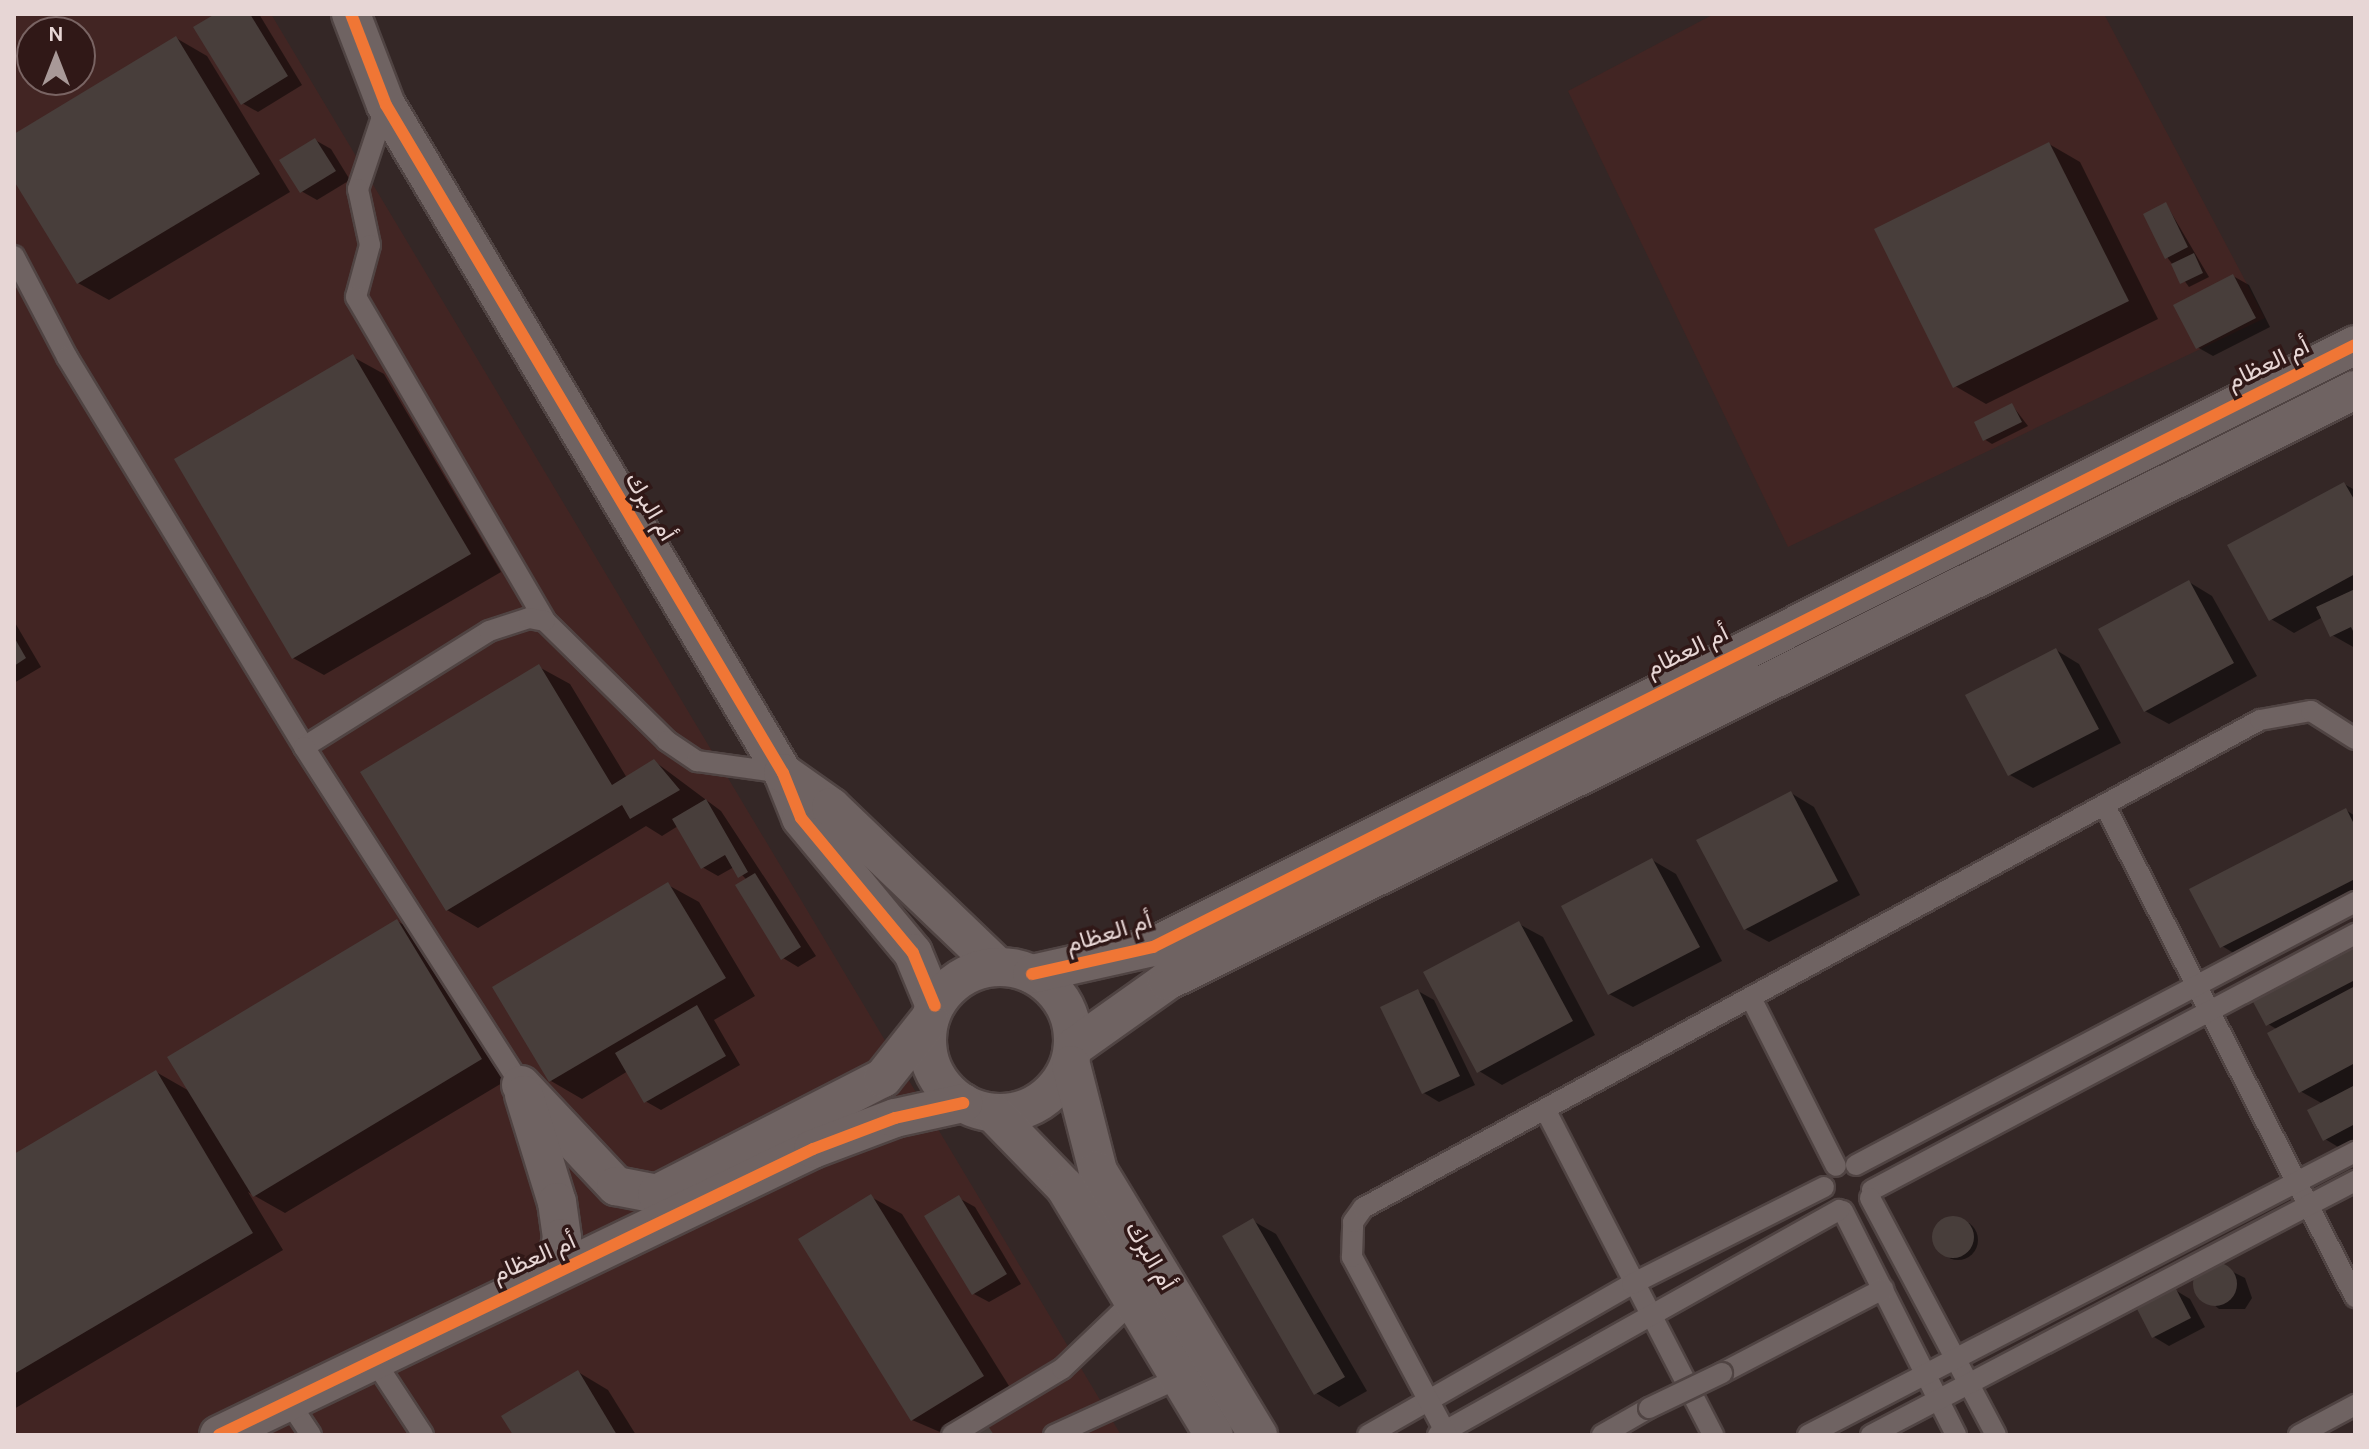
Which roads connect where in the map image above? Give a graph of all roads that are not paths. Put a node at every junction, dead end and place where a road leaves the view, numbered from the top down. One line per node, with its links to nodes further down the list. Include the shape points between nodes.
1 (351, 14): 2 (street, أم البرك)
2 (386, 105): 6 (lane, via 358,189 370,245 356,297); 11 (street, أم البرك)
3 (14, 256): 9 (lane, via 67,357)
4 (2352, 356): 7 (street, أم العظام)
5 (2355, 390): 10 (street)
6 (545, 621): 9 (lane, via 529,618 489,631); 11 (lane, via 667,741 697,761)
7 (1618, 710): 10 (street); 15 (street, أم العظام, via 1153,947)
8 (2355, 739): 12 (lane, via 2335,720 2284,711)
9 (304, 747): 21 (lane)
10 (1637, 749): 20 (street, via 1167,981)
11 (783, 773): 15 (street, أم البرك, via 831,807); 19 (street, أم البرك, via 801,818 913,953)
12 (2106, 808): 16 (lane); 17 (lane)
13 (2355, 902): 16 (lane)
14 (2355, 934): 18 (lane)
15 (1015, 970): 19 (street, via 955,982); 20 (street, via 1065,1004)
16 (2195, 984): 18 (lane); 25 (lane)
17 (1751, 998): 23 (lane); 25 (lane)
18 (2209, 1009): 27 (lane); 29 (lane)
19 (932, 1013): 21 (street, via 883,1078 657,1194 616,1186); 22 (street, via 928,1058)
20 (1072, 1056): 22 (street, via 1053,1093 1026,1110); 55 (street, أم البرك, via 1098,1171)
21 (521, 1085): 32 (street, أم العظام, via 557,1202 562,1238)
22 (978, 1109): 32 (street, أم العظام, via 895,1118 813,1149); 36 (street, أم البرك, via 1065,1187)
23 (1546, 1111): 33 (lane); 43 (lane, via 1378,1200 1353,1222 1352,1257)
24 (2355, 1152): 27 (lane)
25 (1846, 1165): 28 (lane); 29 (lane)
26 (2355, 1181): 30 (lane)
27 (2295, 1184): 30 (lane); 38 (lane)
28 (1824, 1187): 31 (lane); 33 (lane)
29 (1871, 1194): 31 (lane); 38 (lane)
30 (2307, 1207): 35 (lane); 42 (lane)
31 (1841, 1211): 34 (lane); 37 (lane)
32 (555, 1272): 39 (street, أم العظام)
33 (1632, 1284): 37 (lane); 43 (lane)
34 (1883, 1289): 40 (lane); 57 (lane, bridge)
35 (2355, 1297)
36 (1133, 1301): 41 (street, أم البرك); 52 (lane, via 1062,1369)
37 (1650, 1315): 48 (lane); 58 (lane)
38 (1957, 1356): 40 (lane); 42 (lane)
39 (372, 1357): 44 (street, أم العظام); 51 (lane)
40 (1925, 1372): 45 (lane); 59 (lane)
41 (1179, 1378): 47 (lane); 54 (street, أم البرك)
42 (1971, 1383): 45 (lane); 62 (lane)
43 (1428, 1395): 48 (lane); 56 (lane)
44 (287, 1399): 49 (street, أم العظام); 50 (lane)
45 (1938, 1399): 60 (lane); 61 (lane)
46 (2355, 1405): 63 (lane)
47 (1080, 1428): 53 (lane)
48 (1443, 1434)
49 (219, 1435)
50 (311, 1435)
51 (423, 1435)
52 (952, 1435)
53 (1054, 1435)
54 (1214, 1435)
55 (1258, 1435)
56 (1368, 1435)
57 (1602, 1435)
58 (1713, 1435)
59 (1808, 1435)
60 (1871, 1435)
61 (1956, 1435)
62 (1996, 1435)
63 (2299, 1435)

